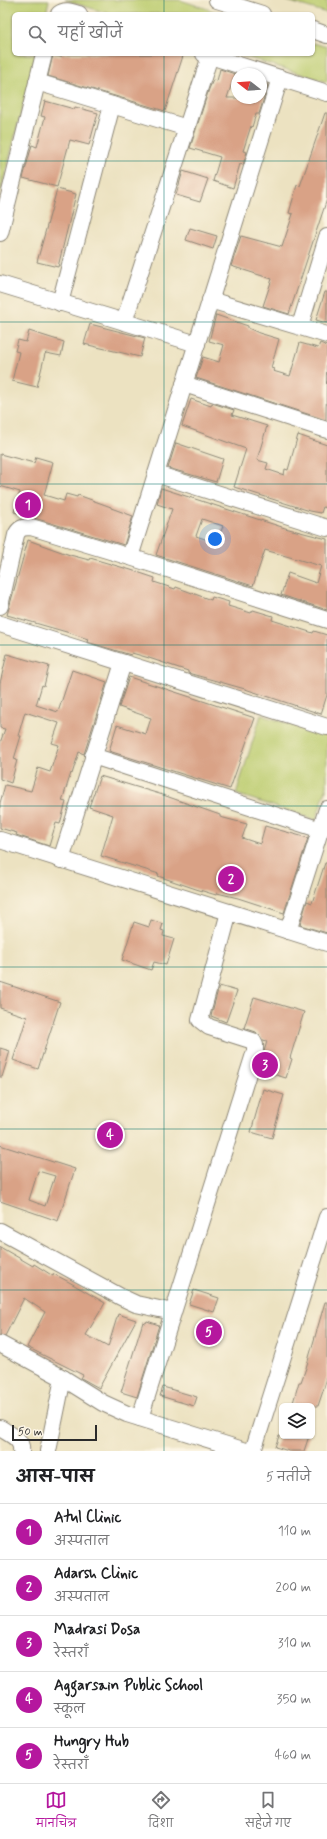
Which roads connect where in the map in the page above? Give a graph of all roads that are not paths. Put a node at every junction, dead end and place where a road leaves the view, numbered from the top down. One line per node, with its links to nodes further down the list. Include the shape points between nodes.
1 (218, 0): 4 (street)
2 (62, 12): 3 (street)
3 (73, 12)
4 (256, 12)
5 (315, 31): 6 (street)
6 (327, 35)
7 (44, 56): 11 (street)
8 (207, 56): 14 (street)
9 (210, 56): 10 (street)
10 (280, 78): 12 (street); 18 (street)
11 (37, 82): 13 (street); 15 (street)
12 (327, 93)
13 (112, 105): 14 (street); 19 (street)
14 (187, 128): 20 (street)
15 (0, 233)
16 (327, 237): 21 (street)
17 (0, 284): 19 (street)
18 (210, 300): 21 (street); 23 (street)
19 (60, 303): 20 (street)
20 (124, 322): 23 (street)
21 (300, 326): 22 (street)
22 (327, 335)
23 (197, 344): 24 (street)
24 (184, 384): 25 (street); 26 (street)
25 (327, 430)
26 (156, 474): 27 (street); 28 (street)
27 (327, 528)
28 (130, 557): 29 (street, via 24,527 18,530 16,535); 30 (street)
29 (0, 606)
30 (327, 620)
31 (0, 624): 32 (street)
32 (123, 663): 33 (street); 34 (street)
33 (327, 727)
34 (94, 756): 36 (street); 38 (street)
35 (327, 809): 36 (street)
36 (321, 830): 40 (street)
37 (0, 840): 38 (street)
38 (61, 860): 39 (street)
39 (229, 912): 40 (street); 44 (street, via 200,1020 209,1027 253,1041 256,1045)
40 (288, 931): 41 (street)
41 (327, 943)
42 (327, 1217): 52 (street)
43 (0, 1231): 44 (street, via 121,1297 136,1304)
44 (173, 1312): 47 (street)
45 (0, 1344): 46 (street)
46 (63, 1378): 47 (street, via 103,1403); 50 (street)
47 (140, 1418): 51 (street)
48 (0, 1428): 49 (street, via 19,1441)
49 (21, 1451)
50 (48, 1451)
51 (246, 1451)
52 (253, 1451)

